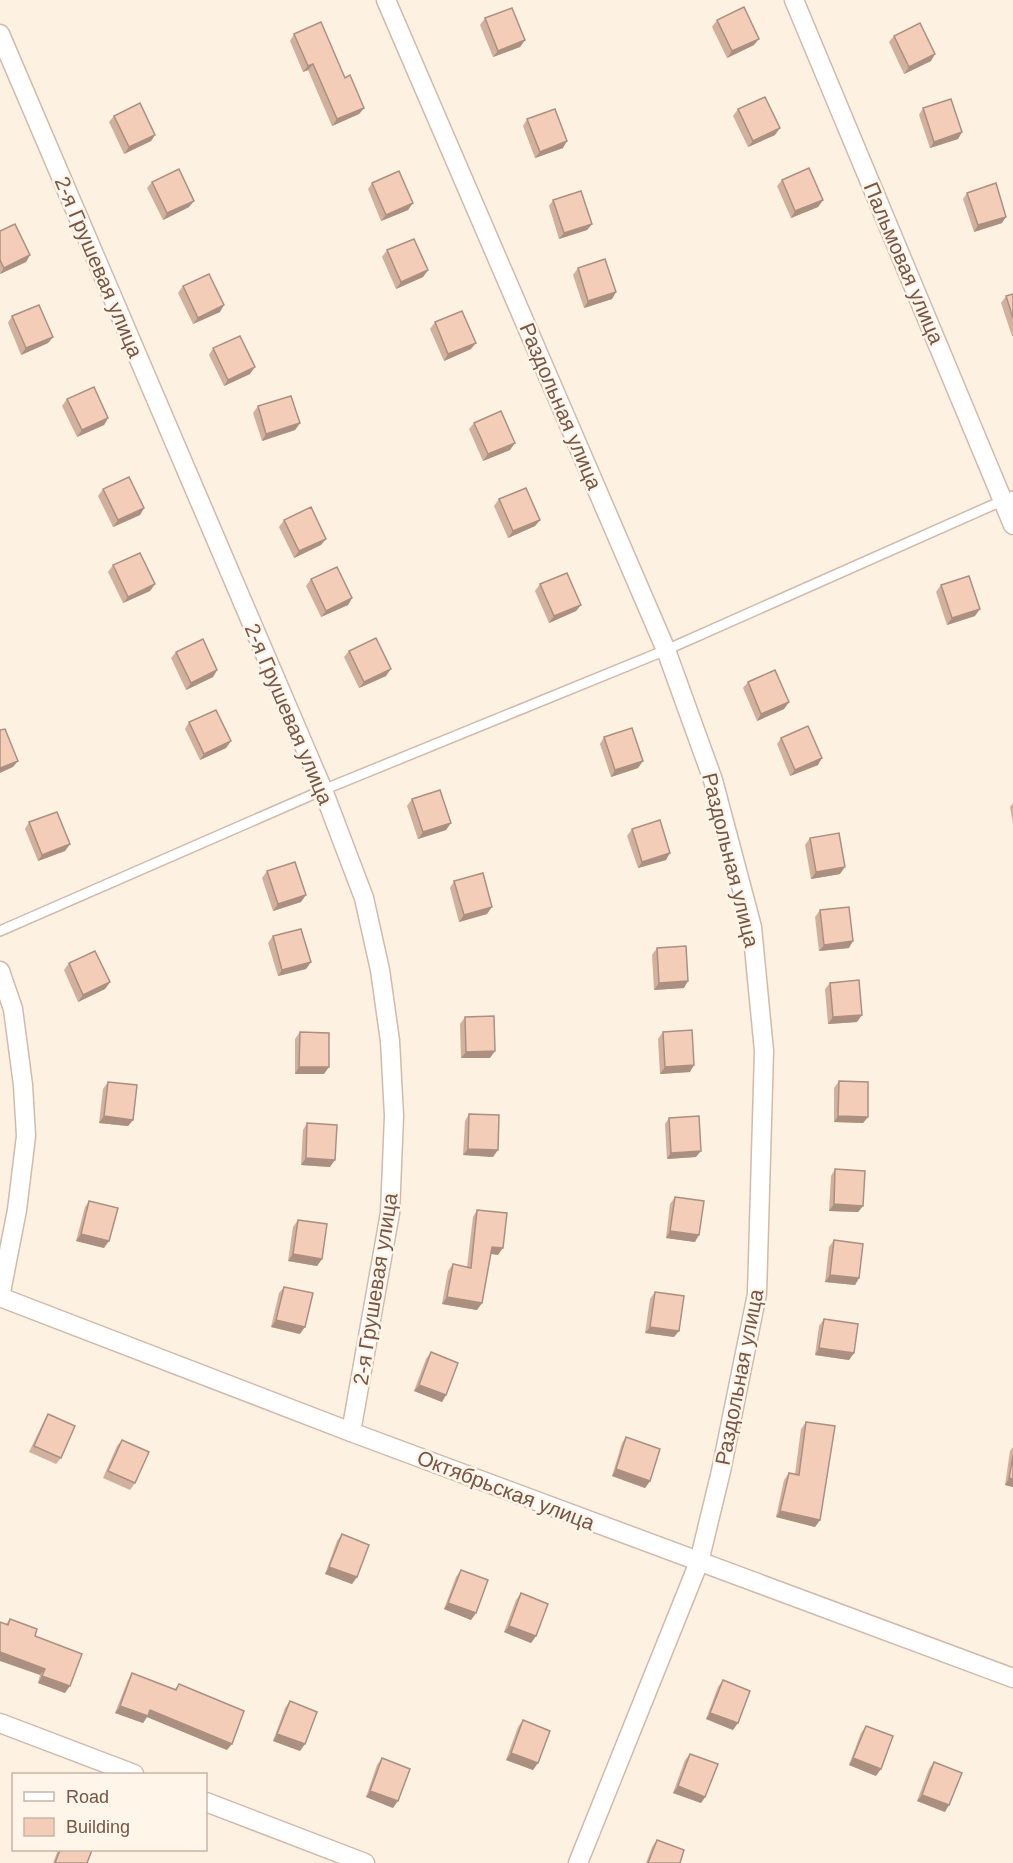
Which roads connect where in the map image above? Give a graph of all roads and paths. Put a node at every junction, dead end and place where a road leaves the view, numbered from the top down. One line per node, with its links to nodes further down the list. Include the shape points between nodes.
1 (386, 0): 6 (street, Раздольная улица)
2 (794, 0): 4 (street, Пальмовая улица)
3 (0, 34): 7 (street, 2-я Грушевая улица)
4 (1008, 498): 5 (street, Пальмовая улица); 6 (lane)
5 (1013, 525)
6 (666, 650): 7 (lane); 12 (street, Раздольная улица, via 713,780 752,927 764,1051 757,1294)
7 (323, 790): 8 (lane); 11 (street, 2-я Грушевая улица, via 366,908 380,970 393,1095 390,1213)
8 (0, 931)
9 (0, 971): 10 (street, via 13,1009 26,1136)
10 (0, 1297): 11 (street, Октябрьская улица)
11 (351, 1432): 12 (street, Октябрьская улица)
12 (699, 1562): 13 (street, Октябрьская улица); 18 (street, Раздольная улица)
13 (1013, 1678)
14 (0, 1723): 15 (street)
15 (131, 1773)
16 (207, 1802): 17 (street)
17 (365, 1863)
18 (578, 1863)

